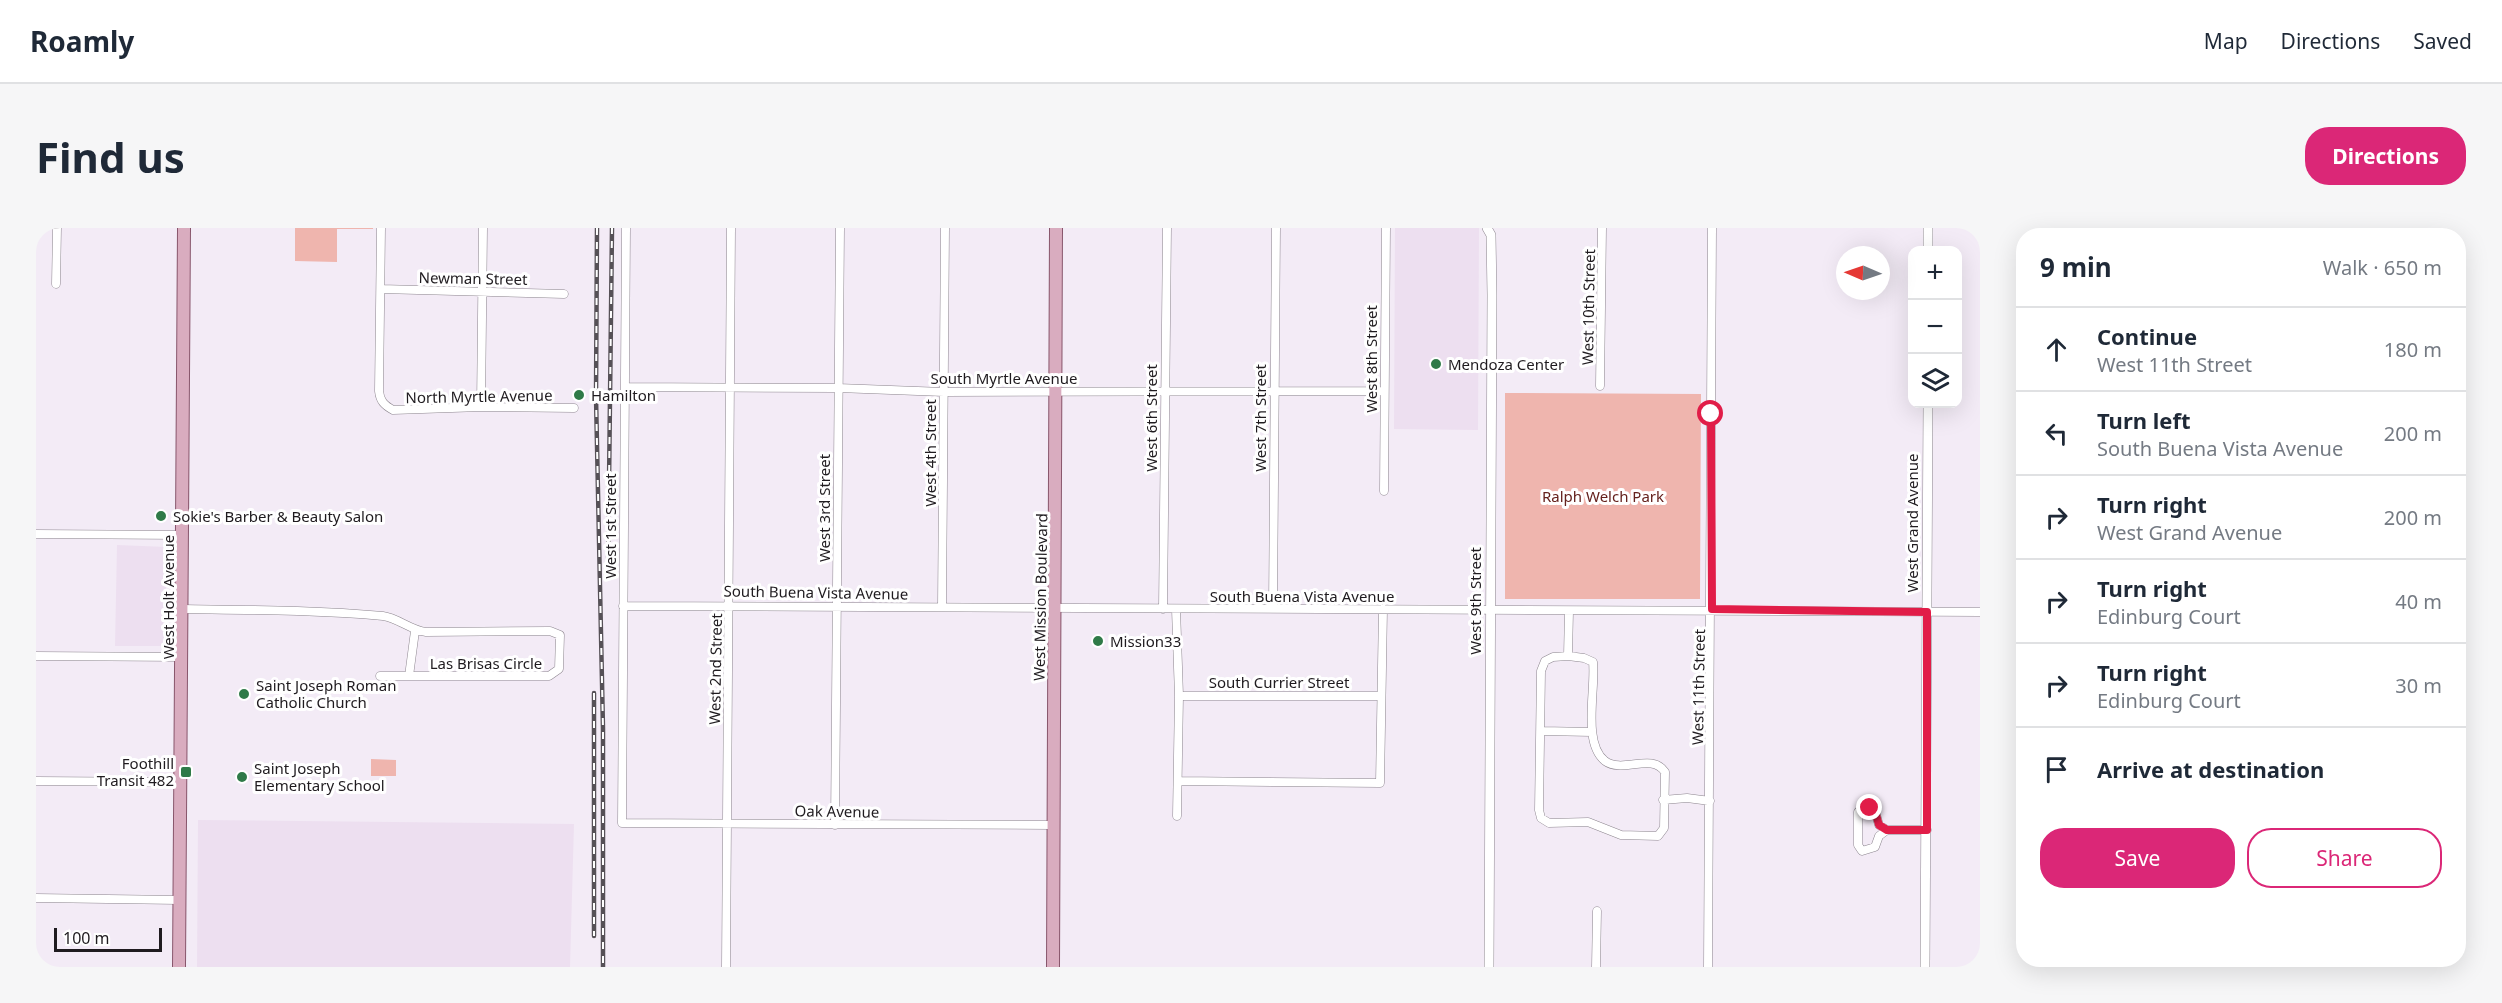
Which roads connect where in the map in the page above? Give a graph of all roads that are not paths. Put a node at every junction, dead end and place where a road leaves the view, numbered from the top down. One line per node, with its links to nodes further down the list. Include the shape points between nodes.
1 (57, 228): 18 (street)
2 (184, 228): 36 (main road, West Holt Avenue)
3 (381, 228): 19 (street)
4 (483, 228): 20 (street)
5 (626, 228): 23 (street, West 1st Street)
6 (731, 228): 24 (street, West 2nd Street)
7 (840, 228): 25 (street, West 3rd Street)
8 (945, 228): 30 (street, West 4th Street)
9 (1056, 228): 26 (main road, West Mission Boulevard)
10 (1167, 228): 27 (street, West 6th Street)
11 (1276, 228): 28 (street, West 7th Street)
12 (1386, 228): 29 (street, West 8th Street)
13 (1602, 228): 22 (street, West 10th Street)
14 (1712, 228): 48 (street, West 11th Street)
15 (1928, 228): 17 (street)
16 (1491, 230): 47 (street, West 9th Street)
17 (1928, 246)
18 (56, 284)
19 (381, 289): 20 (street, Newman Street); 31 (street, North Myrtle Avenue, via 380,400 393,410)
20 (482, 290): 21 (street, Newman Street); 31 (street)
21 (564, 294)
22 (1600, 386)
23 (625, 387): 24 (street, South Myrtle Avenue); 38 (street, West 1st Street)
24 (730, 387): 25 (street, South Myrtle Avenue); 37 (street, West 2nd Street)
25 (838, 388): 30 (street, South Myrtle Avenue); 39 (street, West 3rd Street)
26 (1057, 391): 27 (street, South Myrtle Avenue); 30 (street, South Myrtle Avenue); 41 (main road, West Mission Boulevard)
27 (1164, 391): 28 (street, South Myrtle Avenue); 44 (street, West 6th Street)
28 (1274, 391): 29 (street, South Myrtle Avenue); 42 (street, West 7th Street)
29 (1384, 391): 34 (street, West 8th Street)
30 (944, 392): 40 (street, West 4th Street)
31 (481, 407): 32 (street, North Myrtle Avenue)
32 (574, 408)
33 (1928, 408): 50 (street, West Grand Avenue)
34 (1384, 491)
35 (36, 534): 36 (street)
36 (183, 535): 43 (main road, West Holt Avenue)
37 (730, 605): 38 (street, South Buena Vista Avenue); 39 (street, South Buena Vista Avenue); 68 (street, West 2nd Street)
38 (623, 606): 69 (street, West 1st Street)
39 (837, 607): 40 (street, South Buena Vista Avenue); 70 (street, West 3rd Street)
40 (942, 607): 41 (street, South Buena Vista Avenue)
41 (1055, 607): 44 (street, South Buena Vista Avenue); 71 (main road, West Mission Boulevard)
42 (1273, 608): 45 (street, South Buena Vista Avenue); 46 (street, South Buena Vista Avenue)
43 (183, 609): 52 (street, Las Brisas Circle, via 387,617); 55 (main road, West Holt Avenue)
44 (1163, 609): 45 (street, South Buena Vista Avenue)
45 (1176, 609): 58 (street)
46 (1383, 609): 47 (street, South Buena Vista Avenue); 59 (street)
47 (1490, 609): 49 (street, South Buena Vista Avenue); 80 (street, West 9th Street)
48 (1712, 609): 49 (street, South Buena Vista Avenue); 50 (street, South Buena Vista Avenue); 66 (street, West 11th Street)
49 (1569, 611): 54 (street)
50 (1927, 612): 51 (street, South Buena Vista Avenue); 73 (street, West Grand Avenue)
51 (1980, 612)
52 (415, 631): 57 (street, Las Brisas Circle); 57 (street, Las Brisas Circle, via 550,631 560,635 559,669 549,676)
53 (36, 656): 55 (street)
54 (1568, 656): 60 (street, via 1545,661 1541,671); 61 (street, via 1593,662)
55 (183, 657): 64 (main road, West Holt Avenue)
56 (380, 676): 57 (street, Las Brisas Circle)
57 (409, 676)
58 (1179, 696): 59 (street, South Currier Street); 63 (street)
59 (1380, 696): 63 (street, via 1380,783)
60 (1542, 731): 61 (street); 65 (street, via 1541,818 1550,823 1588,822 1621,836 1651,838 1664,828)
61 (1592, 732): 65 (street, via 1594,746 1610,764 1660,765 1665,772)
62 (36, 781): 64 (street)
63 (1178, 781): 67 (street)
64 (180, 782): 75 (main road, West Holt Avenue)
65 (1663, 800): 66 (street)
66 (1710, 801): 82 (street, West 11th Street)
67 (1177, 816)
68 (726, 823): 69 (street, Oak Avenue); 70 (street, Oak Avenue); 78 (street, West 2nd Street)
69 (622, 824)
70 (835, 825): 71 (street, Oak Avenue)
71 (1052, 825): 79 (main road, West Mission Boulevard)
72 (1887, 830): 72 (street, via 1879,825 1875,811 1862,808 1858,812 1858,845 1862,851 1875,847 1879,836); 73 (street)
73 (1927, 830): 83 (street, West Grand Avenue)
74 (36, 898): 75 (street)
75 (179, 900): 77 (main road, West Holt Avenue)
76 (1597, 911): 81 (street)
77 (179, 967)
78 (726, 967)
79 (1053, 967)
80 (1489, 967)
81 (1596, 967)
82 (1708, 967)
83 (1925, 967)

